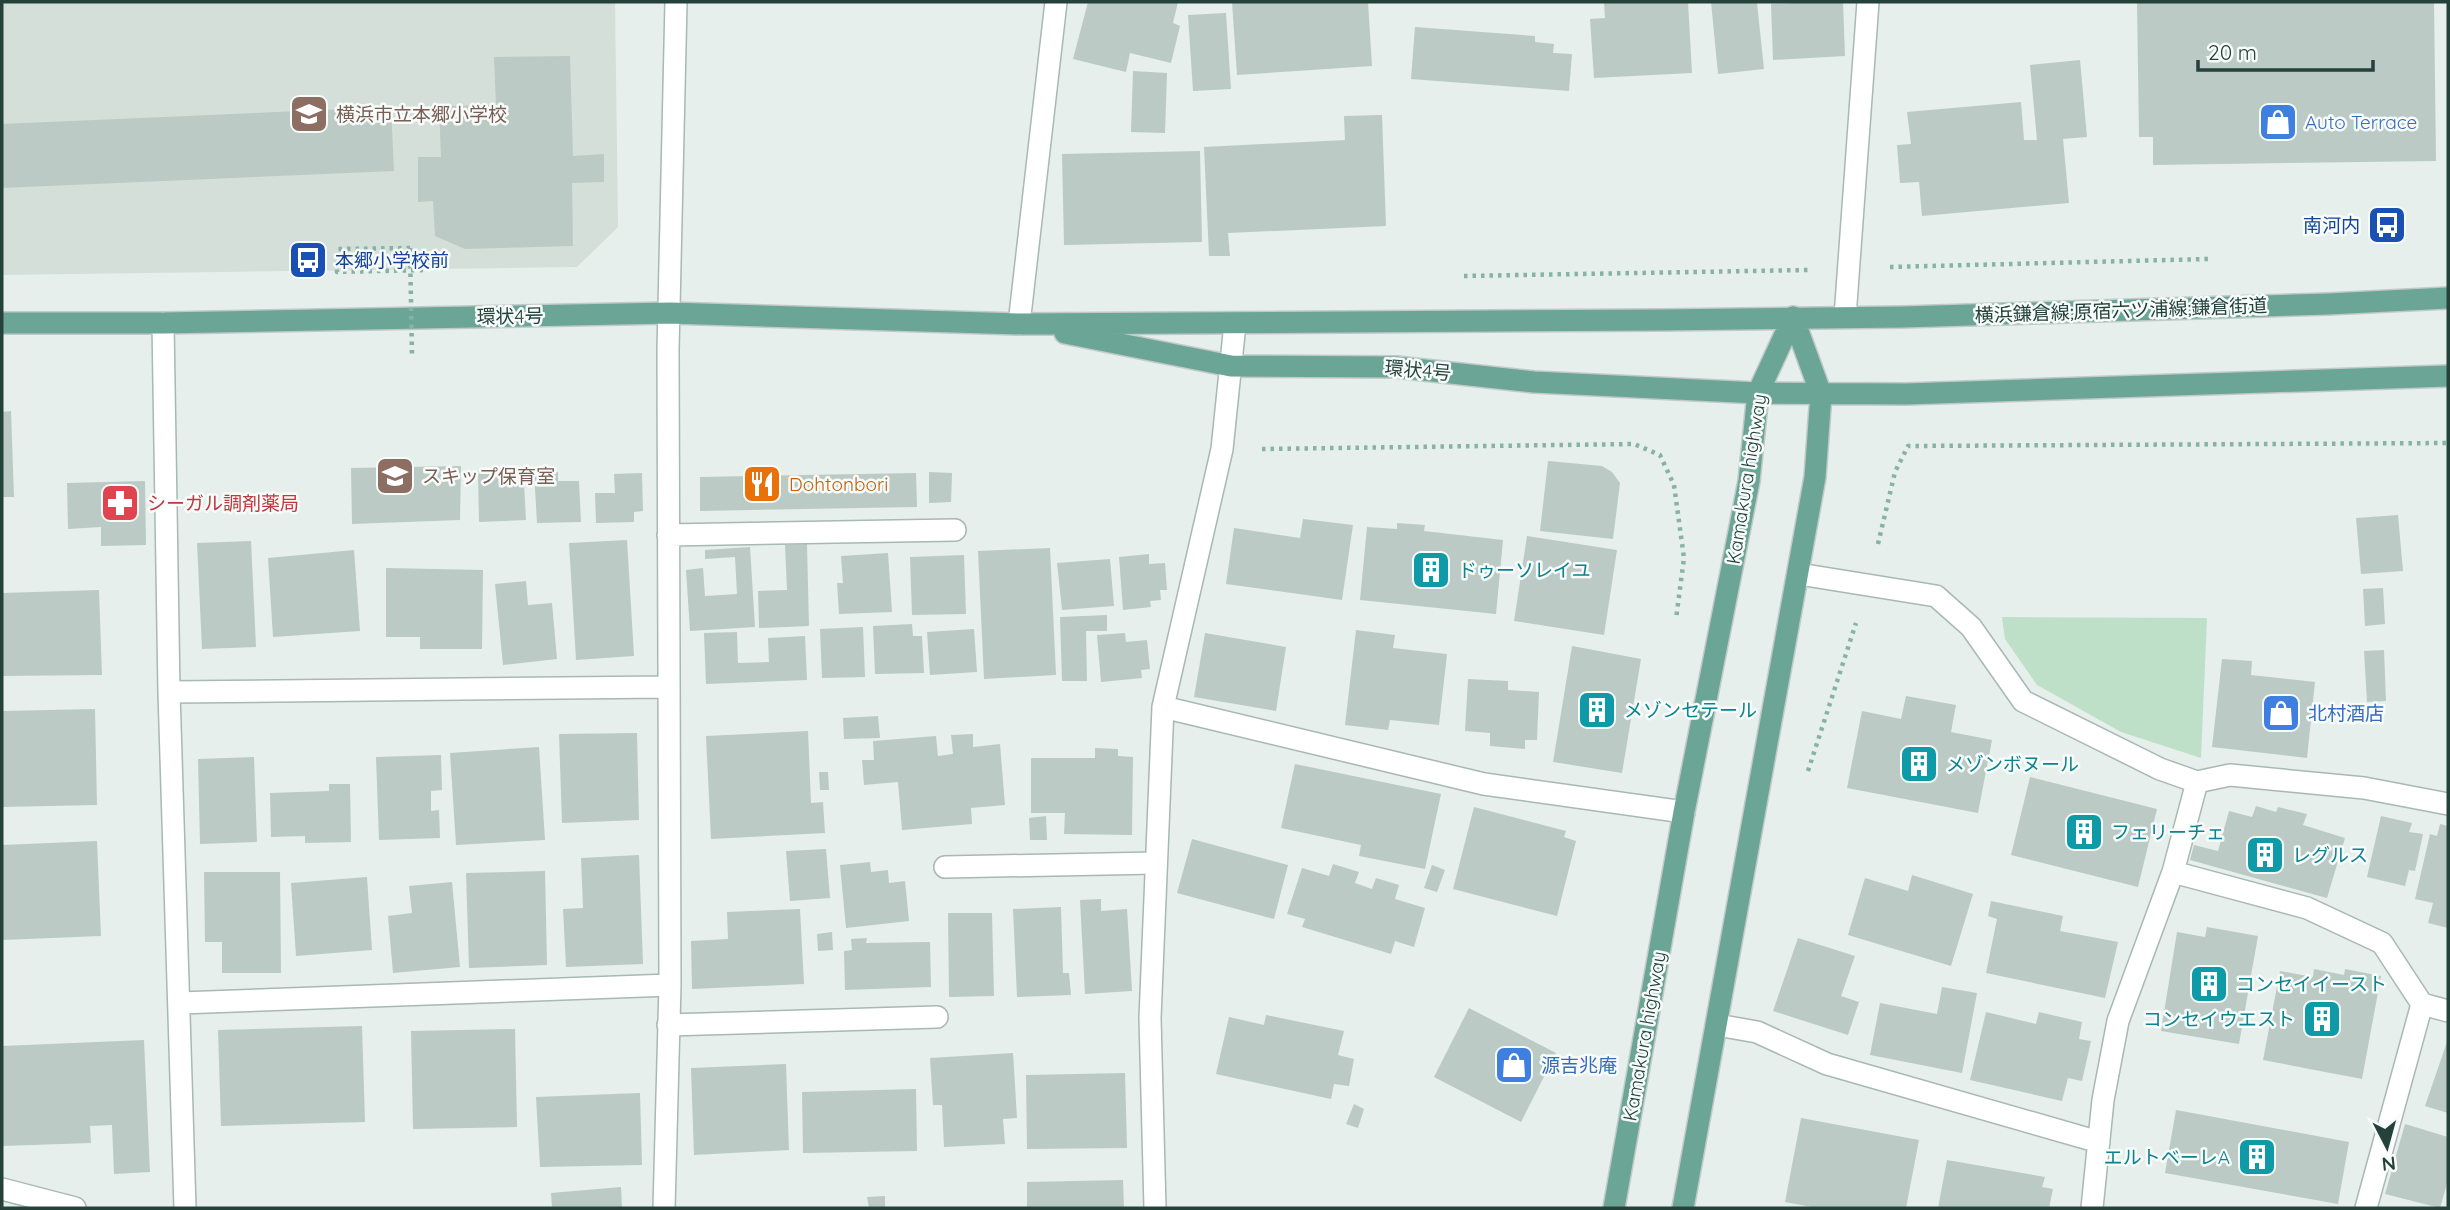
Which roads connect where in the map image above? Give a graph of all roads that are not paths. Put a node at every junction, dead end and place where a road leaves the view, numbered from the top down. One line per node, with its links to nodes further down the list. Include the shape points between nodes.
1 (676, 2): 5 (street)
2 (1056, 2): 10 (street)
3 (1868, 2): 7 (street)
4 (2448, 298): 7 (main road, 横浜鎌倉線;原宿六ツ浦線;鎌倉街道)
5 (670, 313): 9 (main road, 環状4号); 10 (main road, 環状4号); 17 (street)
6 (1793, 317): 7 (main road, 横浜鎌倉線;原宿六ツ浦線;鎌倉街道); 11 (main road, 環状4号); 14 (main road, Kamakura highway); 15 (main road)
7 (1845, 317)
8 (2, 323): 9 (main road, 環状4号)
9 (163, 323): 20 (street)
10 (1019, 324): 11 (main road, 環状4号); 12 (main road, 環状4号)
11 (1235, 324): 12 (street)
12 (1231, 366): 14 (main road, 環状4号, via 1396,367 1534,382); 21 (street, via 1222,449)
13 (2448, 376): 15 (main road)
14 (1758, 393): 15 (main road, 環状4号); 24 (main road, Kamakura highway, via 1749,481)
15 (1821, 394): 18 (main road, via 1815,477)
16 (955, 530): 17 (street)
17 (668, 535): 19 (street)
18 (1798, 574): 22 (street, via 1937,596 1971,627 2023,701 2160,769); 33 (main road)
19 (668, 687): 20 (street); 28 (street)
20 (169, 692): 29 (street)
21 (1163, 707): 24 (street, via 1484,784); 25 (street)
22 (2197, 782): 23 (street, via 2230,775 2364,788); 27 (street)
23 (2448, 804)
24 (1684, 812): 41 (main road, Kamakura highway)
25 (1156, 863): 26 (street); 40 (street, via 1150,1018)
26 (945, 867)
27 (2173, 872): 30 (street, via 2307,908 2382,943); 35 (street, via 2118,1021)
28 (670, 985): 29 (street); 34 (street)
29 (180, 1003): 38 (street)
30 (2422, 1004): 31 (street); 44 (street)
31 (2448, 1011)
32 (937, 1017): 34 (street)
33 (1717, 1025): 35 (street, via 1757,1032 1827,1064); 42 (main road)
34 (668, 1026): 39 (street)
35 (2099, 1142): 43 (street)
36 (2, 1189): 37 (street)
37 (75, 1208)
38 (185, 1208)
39 (664, 1208)
40 (1154, 1208)
41 (1614, 1208)
42 (1684, 1208)
43 (2092, 1208)
44 (2366, 1208)

